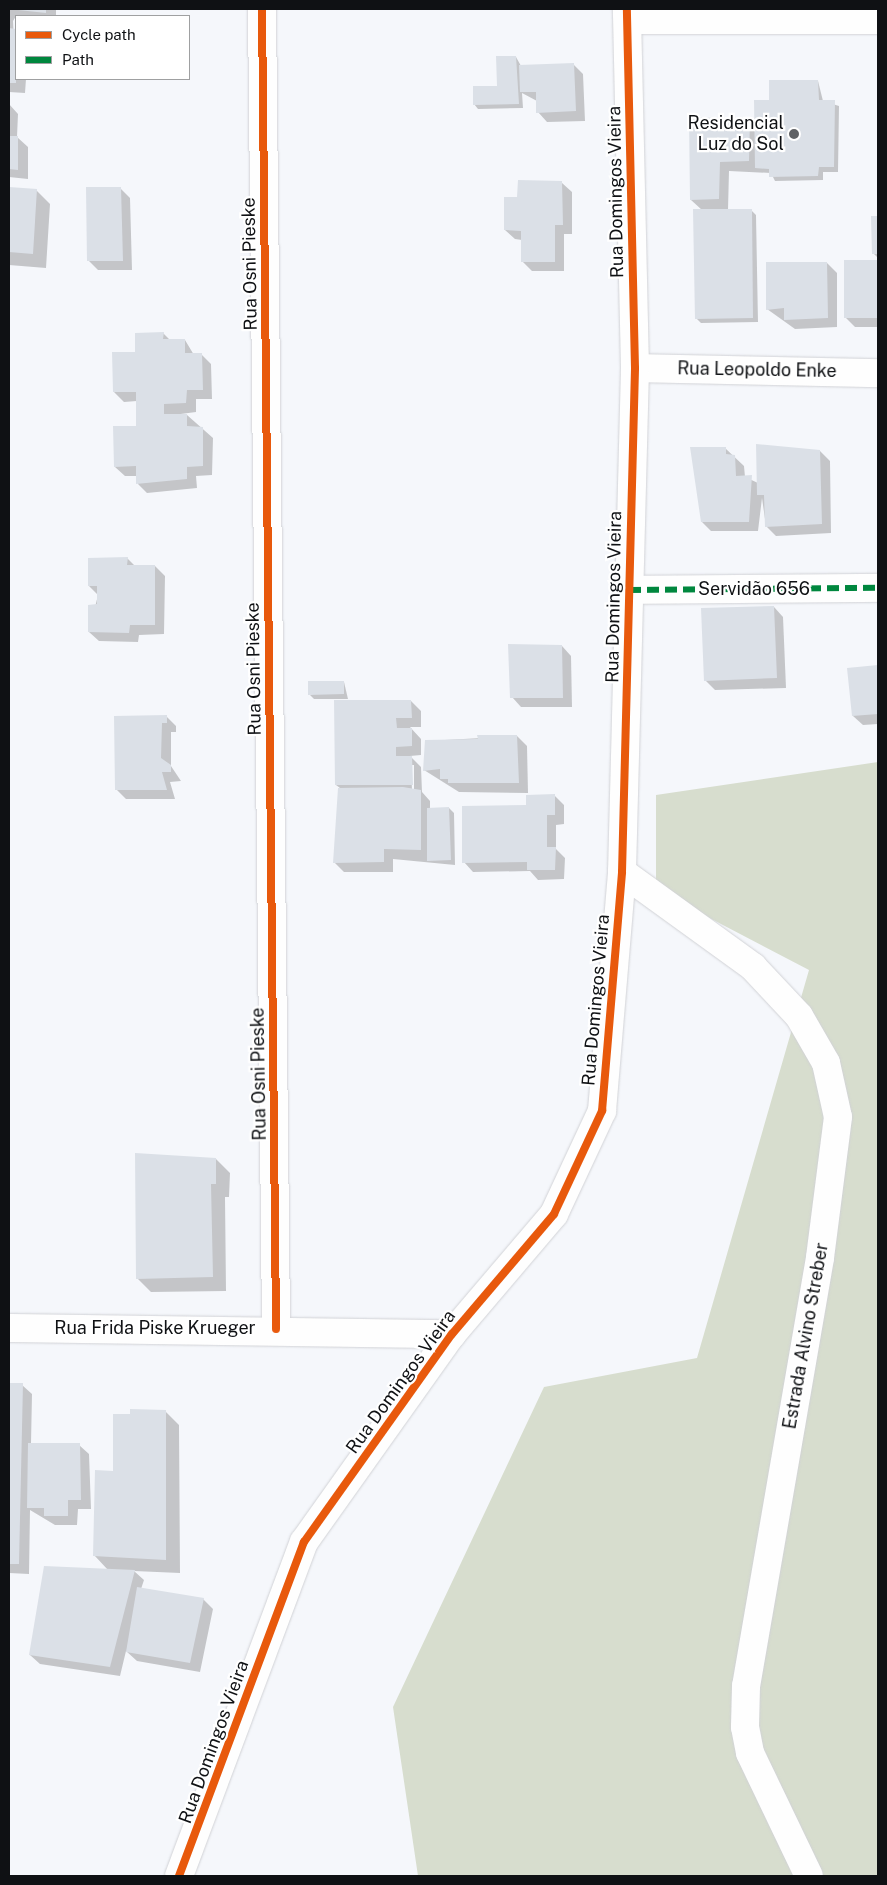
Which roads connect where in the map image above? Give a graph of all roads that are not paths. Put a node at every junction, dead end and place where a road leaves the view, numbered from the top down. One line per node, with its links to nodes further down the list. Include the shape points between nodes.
1 (262, 9): 10 (street, Rua Osni Pieske)
2 (627, 14): 3 (street); 4 (street, Rua Domingos Vieira)
3 (878, 20)
4 (635, 368): 5 (street, Rua Leopoldo Enke); 7 (street, Rua Domingos Vieira)
5 (878, 373)
6 (878, 588): 7 (street, Servidão 656)
7 (629, 590): 8 (street, Rua Domingos Vieira)
8 (622, 872): 11 (street, Rua Domingos Vieira, via 602,1111 554,1214); 13 (street, Estrada Alvino Streber, via 753,967 799,1016 826,1063 838,1117 820,1258 746,1686 745,1727 750,1753)
9 (9, 1328): 10 (street, Rua Frida Piske Krueger)
10 (276, 1329): 11 (street, Rua Frida Piske Krueger)
11 (452, 1334): 12 (street, Rua Domingos Vieira, via 304,1542)
12 (179, 1876)
13 (809, 1876)

